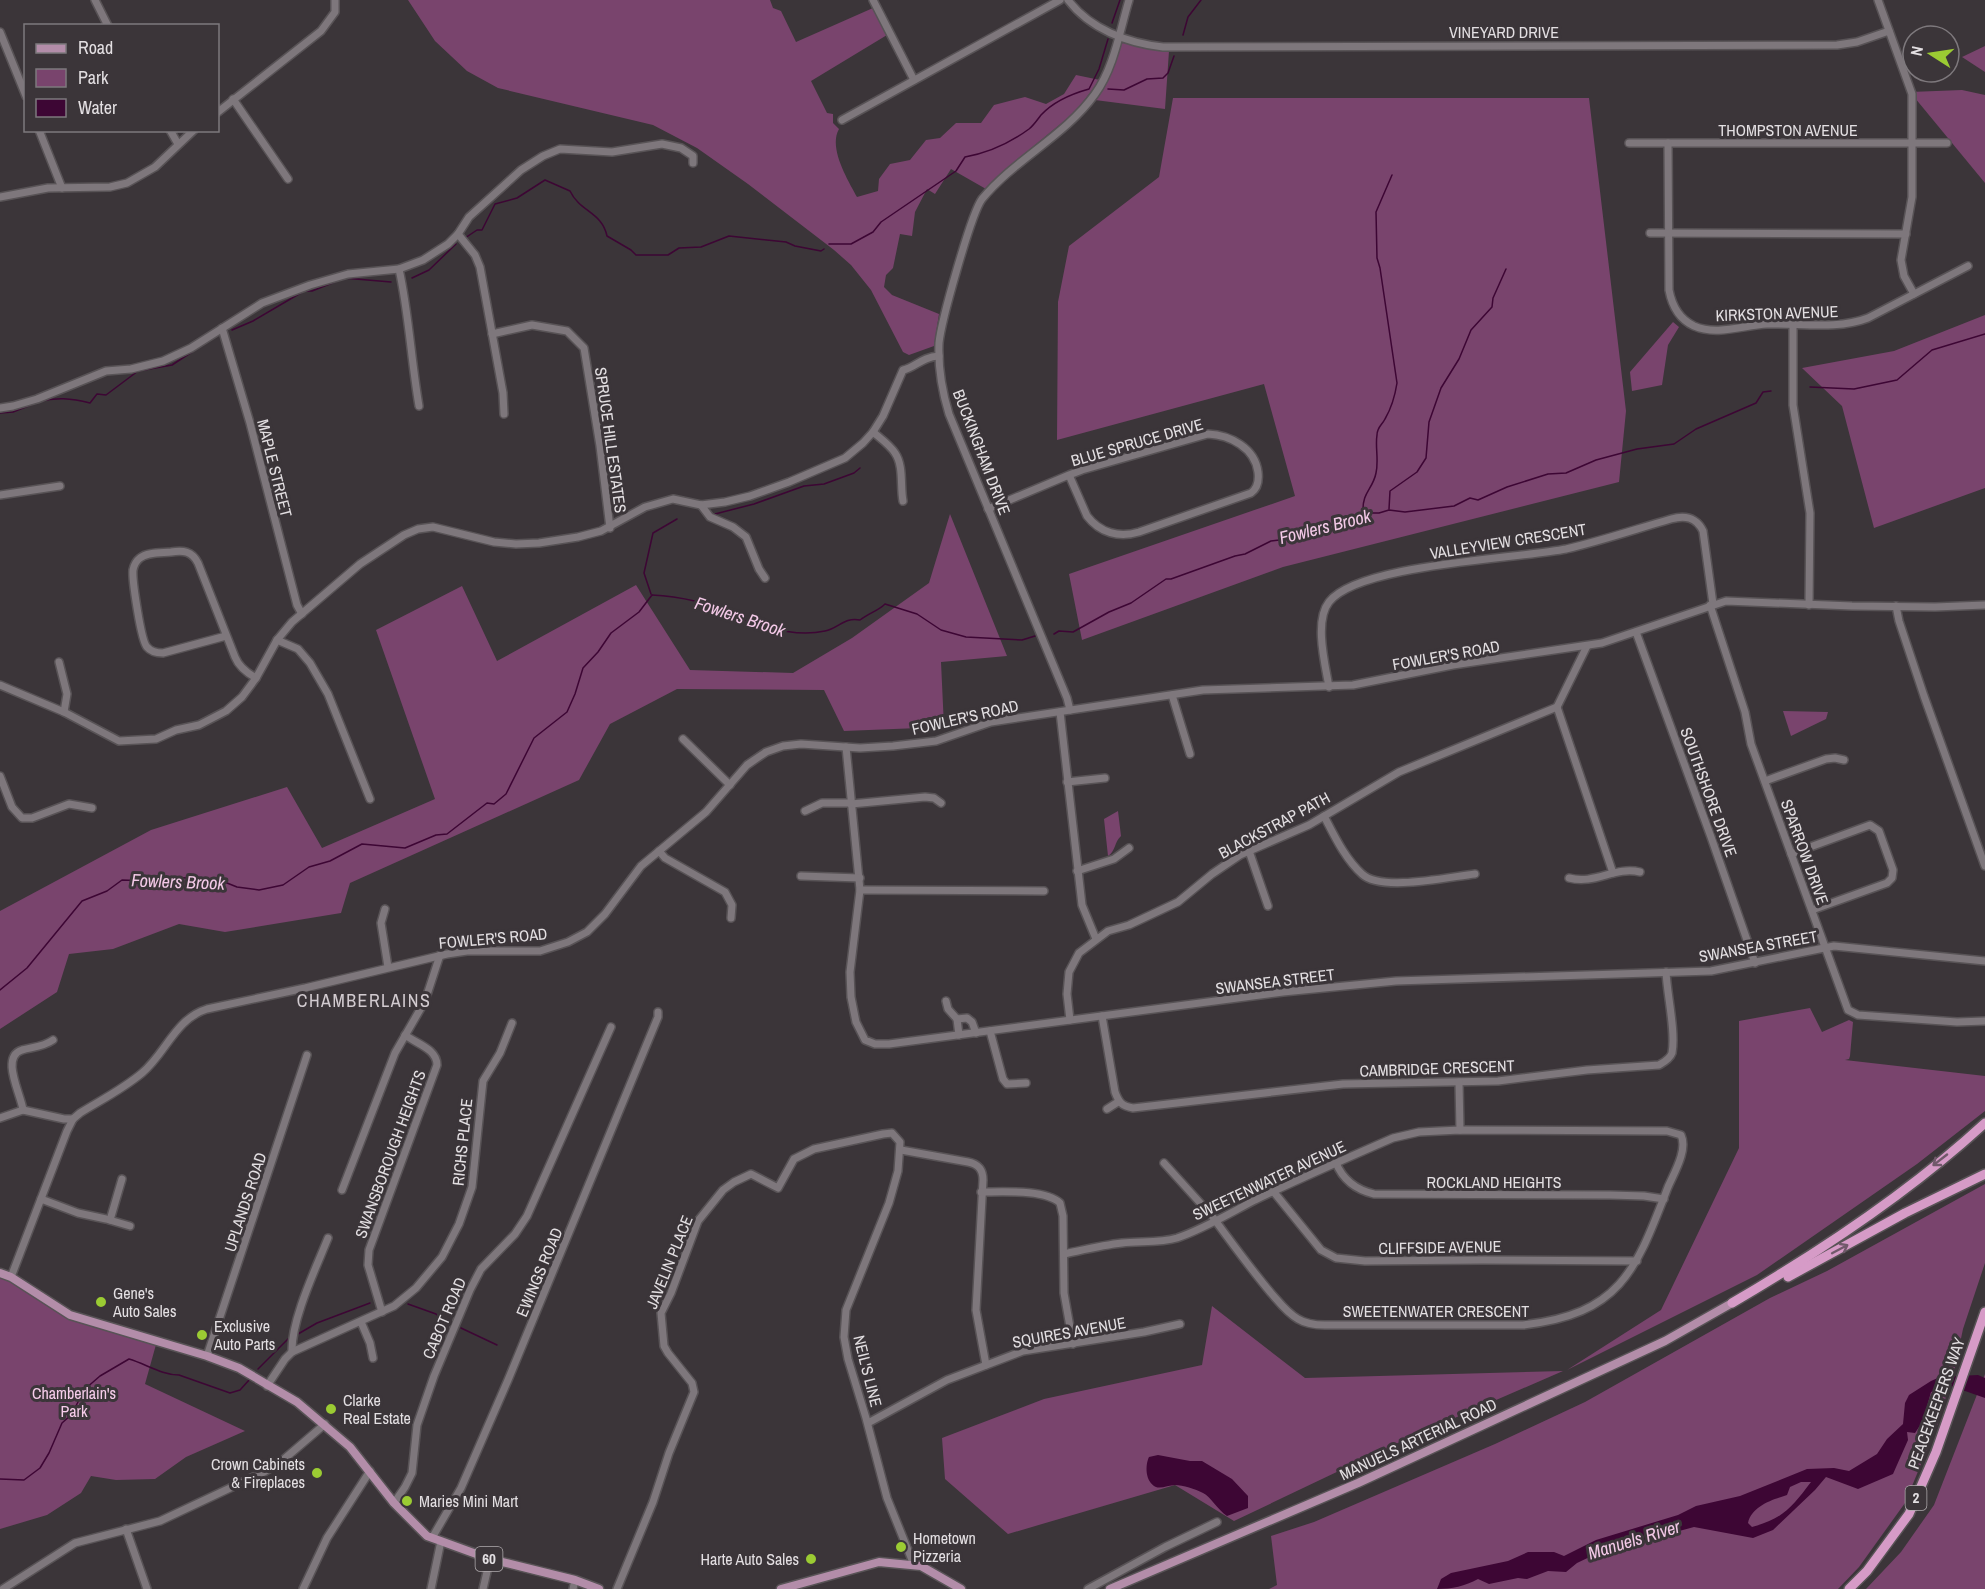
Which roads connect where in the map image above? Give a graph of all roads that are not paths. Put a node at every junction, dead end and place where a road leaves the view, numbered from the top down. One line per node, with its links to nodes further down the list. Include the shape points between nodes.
1 (95, 0): 8 (street)
2 (335, 0): 14 (street, via 335,12 321,31)
3 (873, 0): 12 (street)
4 (1060, 0): 12 (street)
5 (1068, 0): 11 (street, VINEYARD DRIVE, via 1083,17)
6 (1129, 0): 11 (street, BUCKINGHAM DRIVE)
7 (1878, 0): 9 (street)
8 (107, 24)
9 (1889, 31): 11 (street, VINEYARD DRIVE, via 1837,45 1163,47); 22 (street, via 1912,94)
10 (0, 32): 13 (street)
11 (1118, 37): 39 (street, BUCKINGHAM DRIVE, via 1106,75 1090,101 1012,168 981,201 952,289)
12 (914, 80): 16 (street)
13 (24, 91)
14 (232, 99): 15 (street); 26 (street)
15 (219, 111)
16 (842, 120)
17 (40, 132): 27 (street)
18 (171, 132): 24 (street)
19 (192, 132): 24 (street)
20 (1629, 143): 21 (street, THOMPSTON AVENUE)
21 (1668, 143): 22 (street, THOMPSTON AVENUE); 30 (street, KIRKSTON AVENUE)
22 (1912, 143): 23 (street, THOMPSTON AVENUE); 32 (street, via 1912,197)
23 (1947, 143)
24 (178, 144): 27 (street, via 155,168 127,183)
25 (693, 163): 31 (street, via 693,156 681,148 662,144 612,152 560,149 521,170 469,217)
26 (288, 179)
27 (62, 188): 28 (street)
28 (0, 197)
29 (1650, 233): 30 (street)
30 (1668, 233): 32 (street); 36 (street, KIRKSTON AVENUE, via 1670,300 1686,321 1713,330)
31 (458, 234): 34 (street, via 432,256); 38 (street, via 479,263)
32 (1906, 234): 35 (street, via 1901,266)
33 (1968, 266): 35 (street, KIRKSTON AVENUE)
34 (399, 269): 37 (street, via 348,274 310,285 262,303); 40 (street)
35 (1914, 294): 36 (street, KIRKSTON AVENUE, via 1852,323)
36 (1794, 324): 53 (street, via 1793,405 1810,513)
37 (222, 328): 41 (street, via 163,361 106,371 37,399); 56 (street, MAPLE STREET)
38 (492, 334): 42 (street); 50 (street, SPRUCE HILL ESTATES, via 532,326 567,331 584,348)
39 (939, 356): 43 (street, via 903,370); 49 (street, BUCKINGHAM DRIVE, via 950,414)
40 (419, 406)
41 (0, 408)
42 (504, 414)
43 (873, 432): 47 (street, via 896,453); 48 (street, via 845,458 789,482 750,496)
44 (1069, 475): 44 (street, BLUE SPRUCE DRIVE, via 1200,435 1216,435 1252,454 1259,476 1251,493 1139,532 1117,534 1097,527 1087,516); 49 (street, BLUE SPRUCE DRIVE)
45 (60, 486): 46 (street)
46 (0, 495)
47 (903, 501)
48 (701, 505): 50 (street, via 673,499 645,507); 51 (street, via 710,517 746,537)
49 (988, 509): 67 (street, BUCKINGHAM DRIVE)
50 (610, 528): 56 (street, via 578,537 522,544 488,541 437,528 418,529 369,557)
51 (765, 578)
52 (1712, 605): 53 (street, FOWLER'S ROAD, via 1735,601); 57 (street, FOWLER'S ROAD); 64 (street, VALLEYVIEW CRESCENT, via 1703,531 1696,521 1686,517 1565,549 1399,572 1347,587 1327,604 1322,630); 76 (street, SPARROW DRIVE)
53 (1809, 605): 55 (street, FOWLER'S ROAD)
54 (1985, 605): 55 (street, FOWLER'S ROAD)
55 (1896, 606): 89 (street)
56 (302, 614): 59 (street)
57 (1636, 632): 60 (street, FOWLER'S ROAD); 107 (street, SOUTHSHORE DRIVE)
58 (226, 636): 58 (street, via 194,557 178,551 138,559 133,576 147,648 163,652); 62 (street, via 238,664)
59 (277, 640): 62 (street); 79 (street, via 298,649 310,663 328,694)
60 (1587, 646): 64 (street, FOWLER'S ROAD); 66 (street)
61 (59, 662): 68 (street, via 67,694)
62 (256, 678): 68 (street, via 242,697 221,714 156,739 119,741)
63 (0, 685): 68 (street)
64 (1329, 687): 65 (street, FOWLER'S ROAD, via 1203,690)
65 (1172, 695): 67 (street, FOWLER'S ROAD); 72 (street)
66 (1557, 707): 84 (street, BLACKSTRAP PATH, via 1399,772); 92 (street)
67 (1071, 710): 69 (street, FOWLER'S ROAD)
68 (64, 712)
69 (1060, 712): 71 (street, FOWLER'S ROAD, via 991,722 936,741); 77 (street)
70 (682, 740): 78 (street)
71 (846, 747): 78 (street, FOWLER'S ROAD, via 778,747 753,760); 80 (street, SWANSEA STREET)
72 (1190, 754)
73 (1844, 760): 76 (street, via 1826,759)
74 (0, 776): 82 (street, via 12,807 22,818 69,804)
75 (1105, 778): 77 (street)
76 (1765, 781): 88 (street, SPARROW DRIVE)
77 (1067, 782): 90 (street)
78 (730, 785): 86 (street, FOWLER'S ROAD, via 706,812)
79 (370, 799)
80 (851, 803): 81 (street, via 925,797); 83 (street, via 822,803); 95 (street, SWANSEA STREET)
81 (941, 803)
82 (92, 808)
83 (805, 811)
84 (1324, 816): 87 (street, BLACKSTRAP PATH); 93 (street, via 1354,865 1372,881 1396,883)
85 (1129, 848): 90 (street, via 1114,859)
86 (659, 851): 102 (street, via 725,892 732,905); 105 (street, FOWLER'S ROAD, via 635,873 598,922 568,942 535,951 467,951)
87 (1249, 851): 99 (street); 103 (street, BLACKSTRAP PATH, via 1178,902)
88 (1791, 854): 101 (street, SPARROW DRIVE); 101 (street, via 1870,825 1879,831 1893,870 1892,878)
89 (1985, 866)
90 (1077, 872): 103 (street, via 1084,912)
91 (1640, 872): 92 (street)
92 (1613, 873): 96 (street, via 1590,880)
93 (1475, 874)
94 (801, 876): 95 (street)
95 (860, 878): 97 (street, SWANSEA STREET)
96 (1569, 878)
97 (860, 890): 98 (street); 121 (street, SWANSEA STREET, via 850,985 863,1038 881,1045)
98 (1044, 891)
99 (1268, 906)
100 (386, 909): 108 (street, via 381,923)
101 (1812, 910): 104 (street, SPARROW DRIVE)
102 (731, 918)
103 (1096, 939): 114 (street, BLACKSTRAP PATH, via 1079,953 1069,972)
104 (1825, 947): 106 (street, SWANSEA STREET); 107 (street, SWANSEA STREET); 115 (street, SPARROW DRIVE, via 1853,1014)
105 (440, 956): 108 (street, FOWLER'S ROAD); 120 (street, via 425,1001)
106 (1985, 961)
107 (1755, 963): 109 (street, SWANSEA STREET, via 1711,971)
108 (388, 968): 130 (street, FOWLER'S ROAD, via 198,1012 184,1022 142,1073)
109 (1666, 972): 112 (street, SWANSEA STREET, via 1396,981); 124 (street, CAMBRIDGE CRESCENT, via 1672,1054 1659,1065)
110 (946, 1001): 113 (street)
111 (658, 1012): 169 (street, EWINGS ROAD, via 610,1137)
112 (1102, 1016): 114 (street, SWANSEA STREET); 126 (street)
113 (957, 1019): 119 (street, via 967,1018); 121 (street)
114 (1070, 1020): 118 (street, SWANSEA STREET)
115 (1985, 1021)
116 (512, 1023): 153 (street, RICHS PLACE, via 483,1081 473,1182 455,1233 421,1283 406,1298)
117 (611, 1027): 166 (street, CABOT ROAD, via 527,1216 512,1238 481,1269 470,1290 417,1425 412,1473)
118 (990, 1031): 119 (street, SWANSEA STREET); 125 (street, via 1003,1079 1007,1084)
119 (976, 1033): 121 (street, SWANSEA STREET)
120 (405, 1035): 139 (street); 153 (street, SWANSBOROUGH HEIGHTS, via 434,1053 437,1061 369,1250 368,1264)
121 (959, 1035)
122 (53, 1040): 128 (street, via 18,1052 12,1058)
123 (307, 1055): 159 (street, UPLANDS ROAD)
124 (1459, 1082): 126 (street, CAMBRIDGE CRESCENT, via 1343,1084 1144,1108); 132 (street)
125 (1026, 1083)
126 (1118, 1102): 127 (street)
127 (1107, 1108)
128 (23, 1110): 129 (street); 130 (street)
129 (0, 1118)
130 (74, 1119): 142 (street)
131 (1985, 1123): 152 (highway, one-way to 152, via 1885,1204 1795,1266)
132 (1460, 1130): 133 (street, SWEETENWATER AVENUE); 136 (street, SWEETENWATER AVENUE, via 1401,1136)
133 (1484, 1130): 143 (street, SWEETENWATER CRESCENT, via 1676,1133 1682,1137 1683,1148)
134 (901, 1150): 141 (street, via 976,1164 982,1173); 163 (street, NEIL'S LINE, via 889,1203 846,1310 846,1348); 179 (street, JAVELIN PLACE, via 900,1142 892,1134 814,1149 794,1159 778,1188 751,1174 723,1190 698,1221 660,1319 666,1350 692,1383 694,1392)
135 (1164, 1163): 145 (street, SWEETENWATER CRESCENT)
136 (1336, 1163): 140 (street, SWEETENWATER AVENUE); 143 (street, ROCKLAND HEIGHTS, via 1353,1185 1374,1194 1610,1195)
137 (1985, 1174): 152 (highway, one-way to 137)
138 (122, 1179): 144 (street)
139 (342, 1190)
140 (1273, 1191): 145 (street, SWEETENWATER AVENUE); 149 (street, CLIFFSIDE AVENUE, via 1321,1250 1345,1260)
141 (981, 1192): 148 (street, via 1041,1195 1058,1200 1063,1212); 161 (street, via 976,1310)
142 (41, 1199): 144 (street); 151 (street)
143 (1664, 1199): 149 (street, SWEETENWATER CRESCENT)
144 (110, 1220): 146 (street)
145 (1215, 1220): 148 (street, SWEETENWATER AVENUE, via 1173,1239); 149 (street, SWEETENWATER CRESCENT, via 1289,1312 1303,1322 1317,1325 1450,1327 1547,1322 1577,1312 1610,1294)
146 (130, 1226)
147 (328, 1238): 158 (street, via 296,1324)
148 (1064, 1254): 157 (street, via 1064,1293)
149 (1637, 1261)
150 (0, 1273): 151 (main road, 60)
151 (11, 1277): 159 (main road, 60, via 70,1315)
152 (1732, 1303): 183 (main road, MANUELS ARTERIAL ROAD, via 1665,1341 1373,1476)
153 (382, 1312): 155 (street, RICHS PLACE)
154 (1985, 1312): 184 (highway, PEACEKEEPERS WAY / 2, via 1959,1392 1909,1514)
155 (361, 1322): 158 (street, RICHS PLACE); 160 (street)
156 (1180, 1324): 157 (street, SQUIRES AVENUE)
157 (1073, 1344): 161 (street, SQUIRES AVENUE, via 1023,1351)
158 (292, 1352): 162 (street, RICHS PLACE)
159 (207, 1356): 162 (main road, 60, via 239,1368)
160 (373, 1358)
161 (986, 1365): 163 (street, SQUIRES AVENUE, via 938,1384)
162 (267, 1386): 164 (main road, 60, via 297,1402)
163 (868, 1423): 171 (street, NEIL'S LINE, via 887,1498)
164 (325, 1424): 165 (main road, 60); 168 (street, via 264,1472 160,1521)
165 (370, 1471): 166 (main road, 60); 175 (street, via 327,1538)
166 (394, 1503): 169 (main road, 60, via 427,1536)
167 (1217, 1522): 182 (street)
168 (126, 1529): 173 (street, via 75,1543); 174 (street)
169 (437, 1539): 170 (main road, 60); 176 (street, EWINGS ROAD)
170 (490, 1559): 172 (main road, 60); 177 (street)
171 (914, 1565): 180 (main road, via 879,1562); 181 (main road)
172 (574, 1584): 178 (main road, 60)
173 (3, 1589)
174 (147, 1589)
175 (303, 1589)
176 (431, 1589)
177 (483, 1589)
178 (599, 1589)
179 (617, 1589)
180 (781, 1589)
181 (961, 1589)
182 (1088, 1589)
183 (1110, 1589)
184 (1849, 1589)

